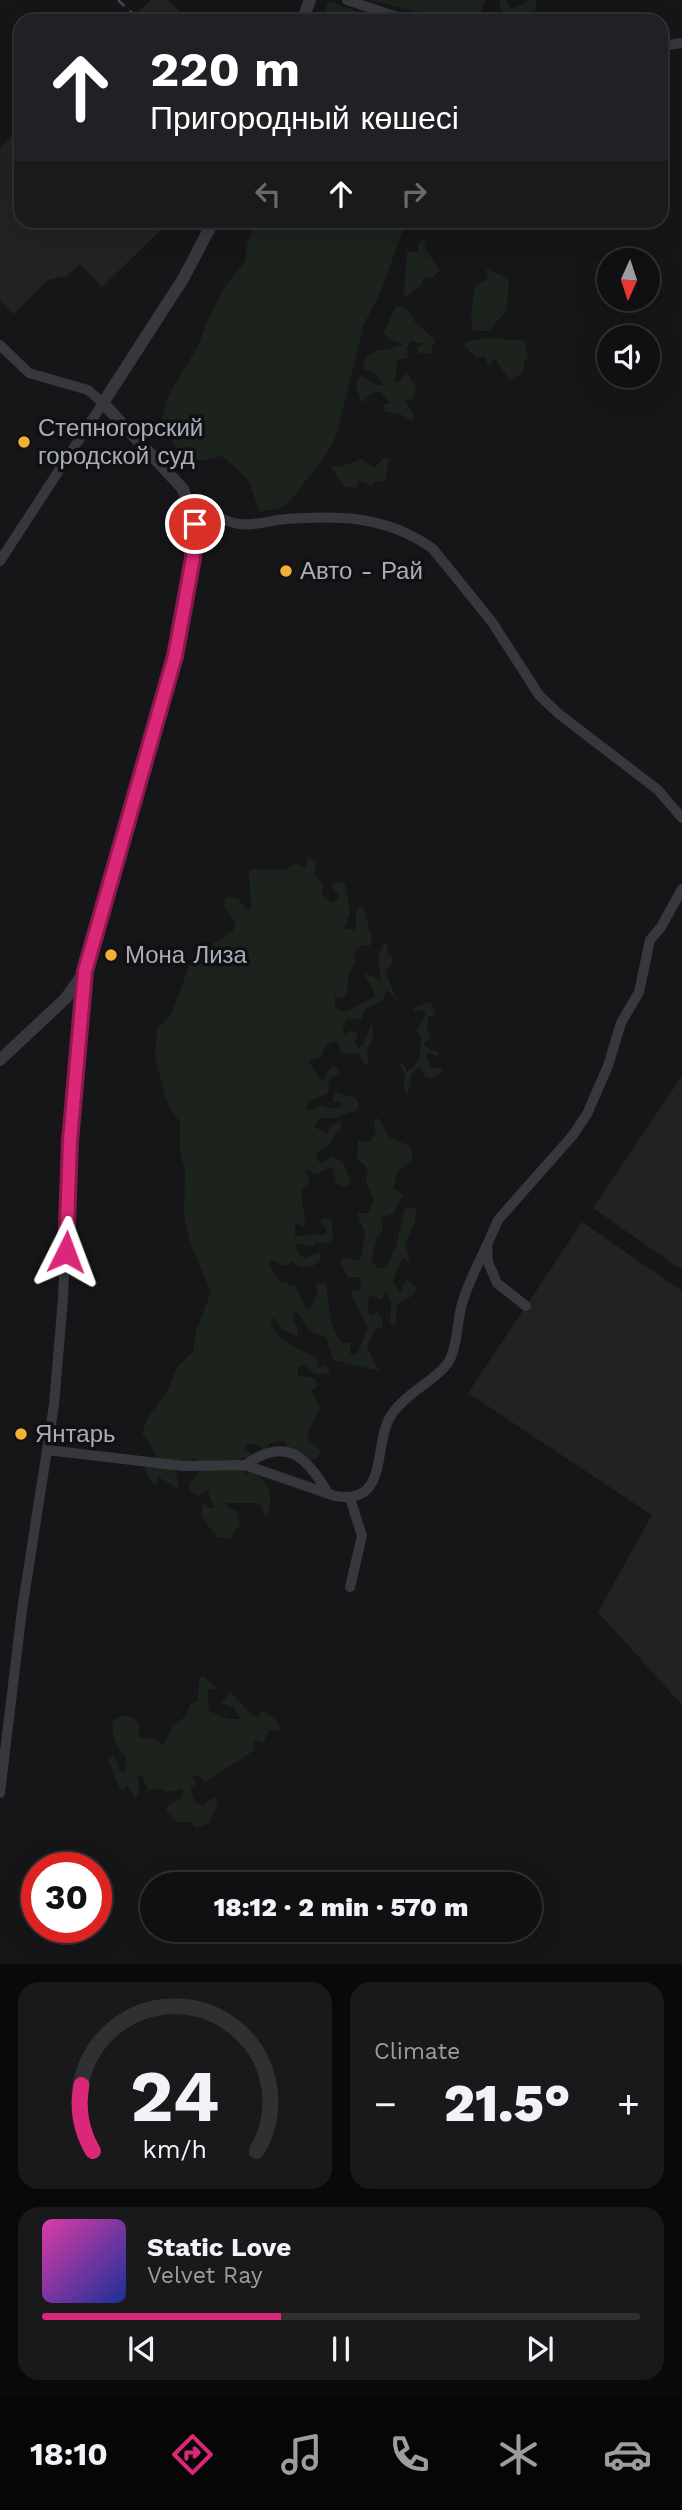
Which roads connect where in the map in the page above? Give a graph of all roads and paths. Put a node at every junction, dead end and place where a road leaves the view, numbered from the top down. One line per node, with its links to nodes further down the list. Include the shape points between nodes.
1 (347, 0): 2 (street)
2 (388, 14)
3 (210, 228): 5 (street, via 183,279)
4 (0, 345): 5 (street, via 29,373 88,390)
5 (103, 403): 6 (street, via 174,477); 7 (street)
6 (190, 503): 8 (street, via 236,524 353,517 389,525 422,541 492,622 539,695 658,790); 10 (street, via 195,537 175,656)
7 (0, 561)
8 (682, 818)
9 (682, 889): 12 (street, via 650,940 639,992 621,1023 587,1114 499,1220)
10 (85, 971): 11 (street, via 66,998); 14 (street, via 62,1311)
11 (0, 1060)
12 (488, 1245): 13 (street, via 488,1262 497,1283); 17 (street, via 462,1303 451,1359 388,1419 375,1478 366,1492)
13 (526, 1306)
14 (47, 1450): 15 (street, via 183,1466); 19 (street)
15 (245, 1465): 16 (street); 16 (street, via 262,1452 298,1454)
16 (328, 1493): 17 (street)
17 (351, 1498): 18 (street, via 362,1536)
18 (350, 1587)
19 (0, 1793)

